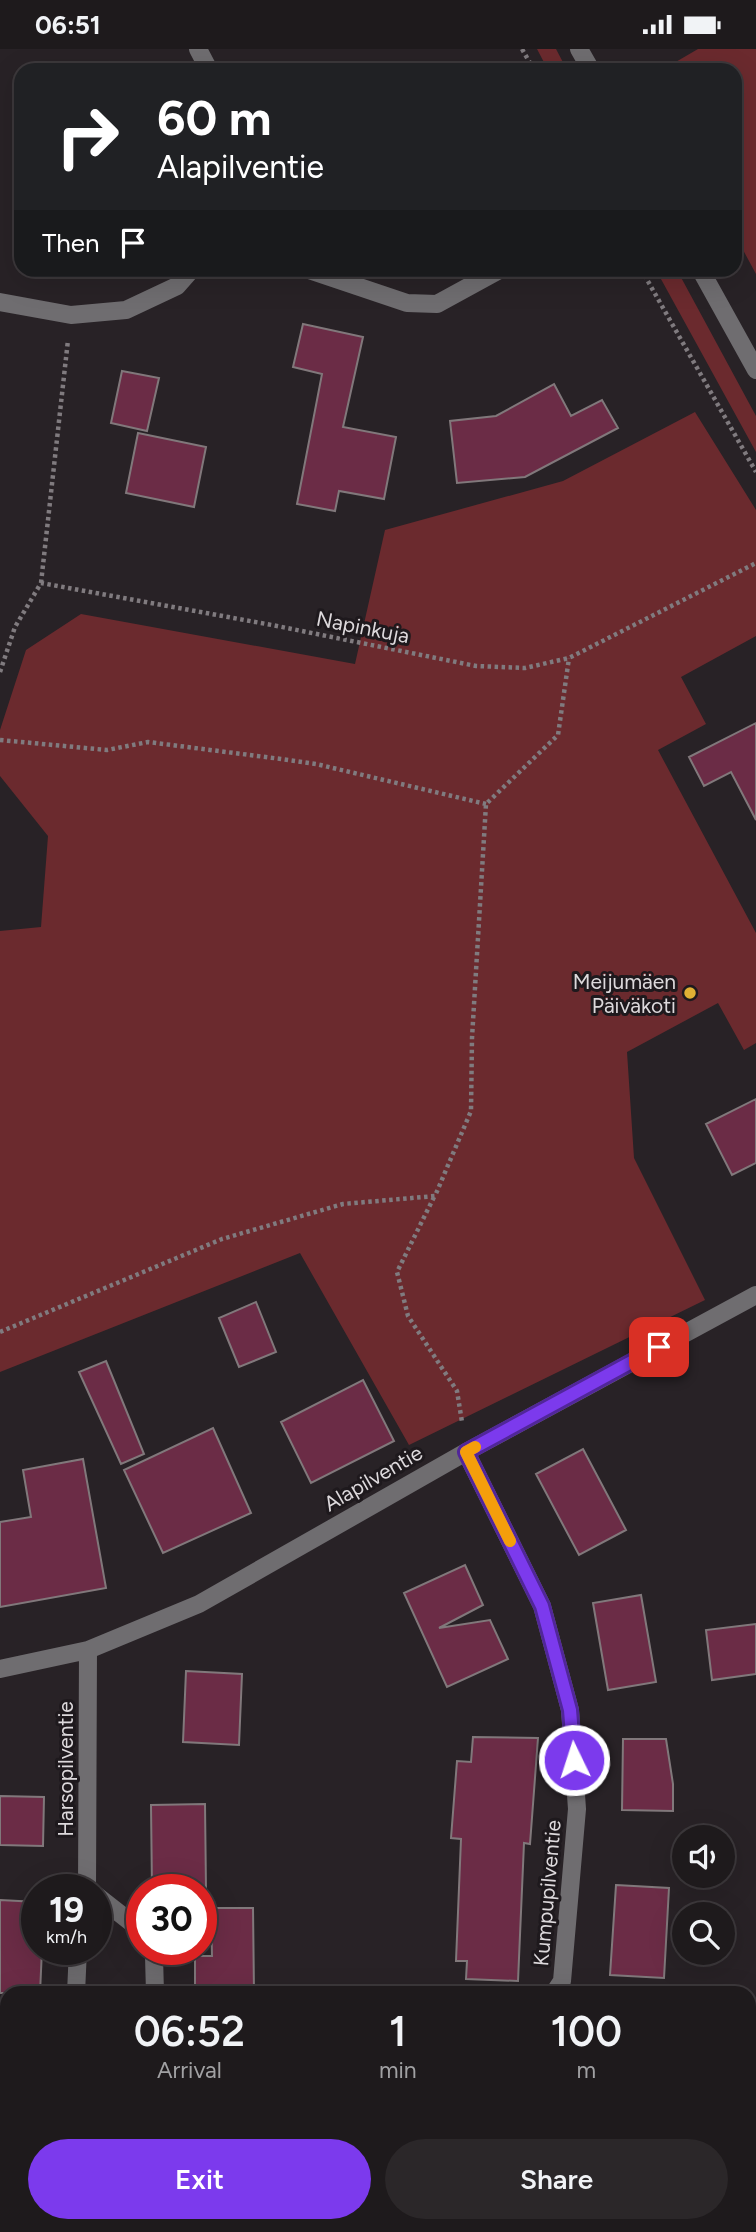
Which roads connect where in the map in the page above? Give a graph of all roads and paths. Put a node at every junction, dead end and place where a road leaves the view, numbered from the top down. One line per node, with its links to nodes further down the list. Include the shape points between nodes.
1 (185, 277): 7 (street, via 177,286 126,310)
2 (330, 277): 3 (street, via 407,303 437,304)
3 (487, 277)
4 (646, 277): 9 (path)
5 (704, 277): 8 (street)
6 (0, 302): 7 (street)
7 (71, 315): 11 (path)
8 (756, 370)
9 (756, 472)
10 (756, 563): 12 (path, Napinkuja)
11 (41, 583): 12 (path, Napinkuja, via 476,666 525,668); 13 (path, via 15,627)
12 (569, 658): 15 (path, via 558,736)
13 (0, 672)
14 (0, 740): 15 (path, via 107,750 148,742 316,764)
15 (486, 804): 16 (path, via 471,1111)
16 (435, 1196): 18 (path, via 343,1204 222,1239); 19 (path, via 397,1272 408,1316 457,1391)
17 (756, 1295): 19 (street, Alapilventie)
18 (0, 1332)
19 (466, 1452): 20 (street, Alapilventie, via 199,1604); 29 (street, Kumpupilventie, via 542,1606 570,1710 577,1809)
20 (88, 1650): 21 (street, Alapilventie); 22 (street, Harsopilventie)
21 (0, 1669)
22 (90, 1874)
23 (112, 1908): 24 (street, Harsopilventie)
24 (126, 1919)
25 (77, 1965): 27 (street)
26 (154, 1965): 28 (street)
27 (76, 1986)
28 (155, 1986)
29 (562, 1986)

